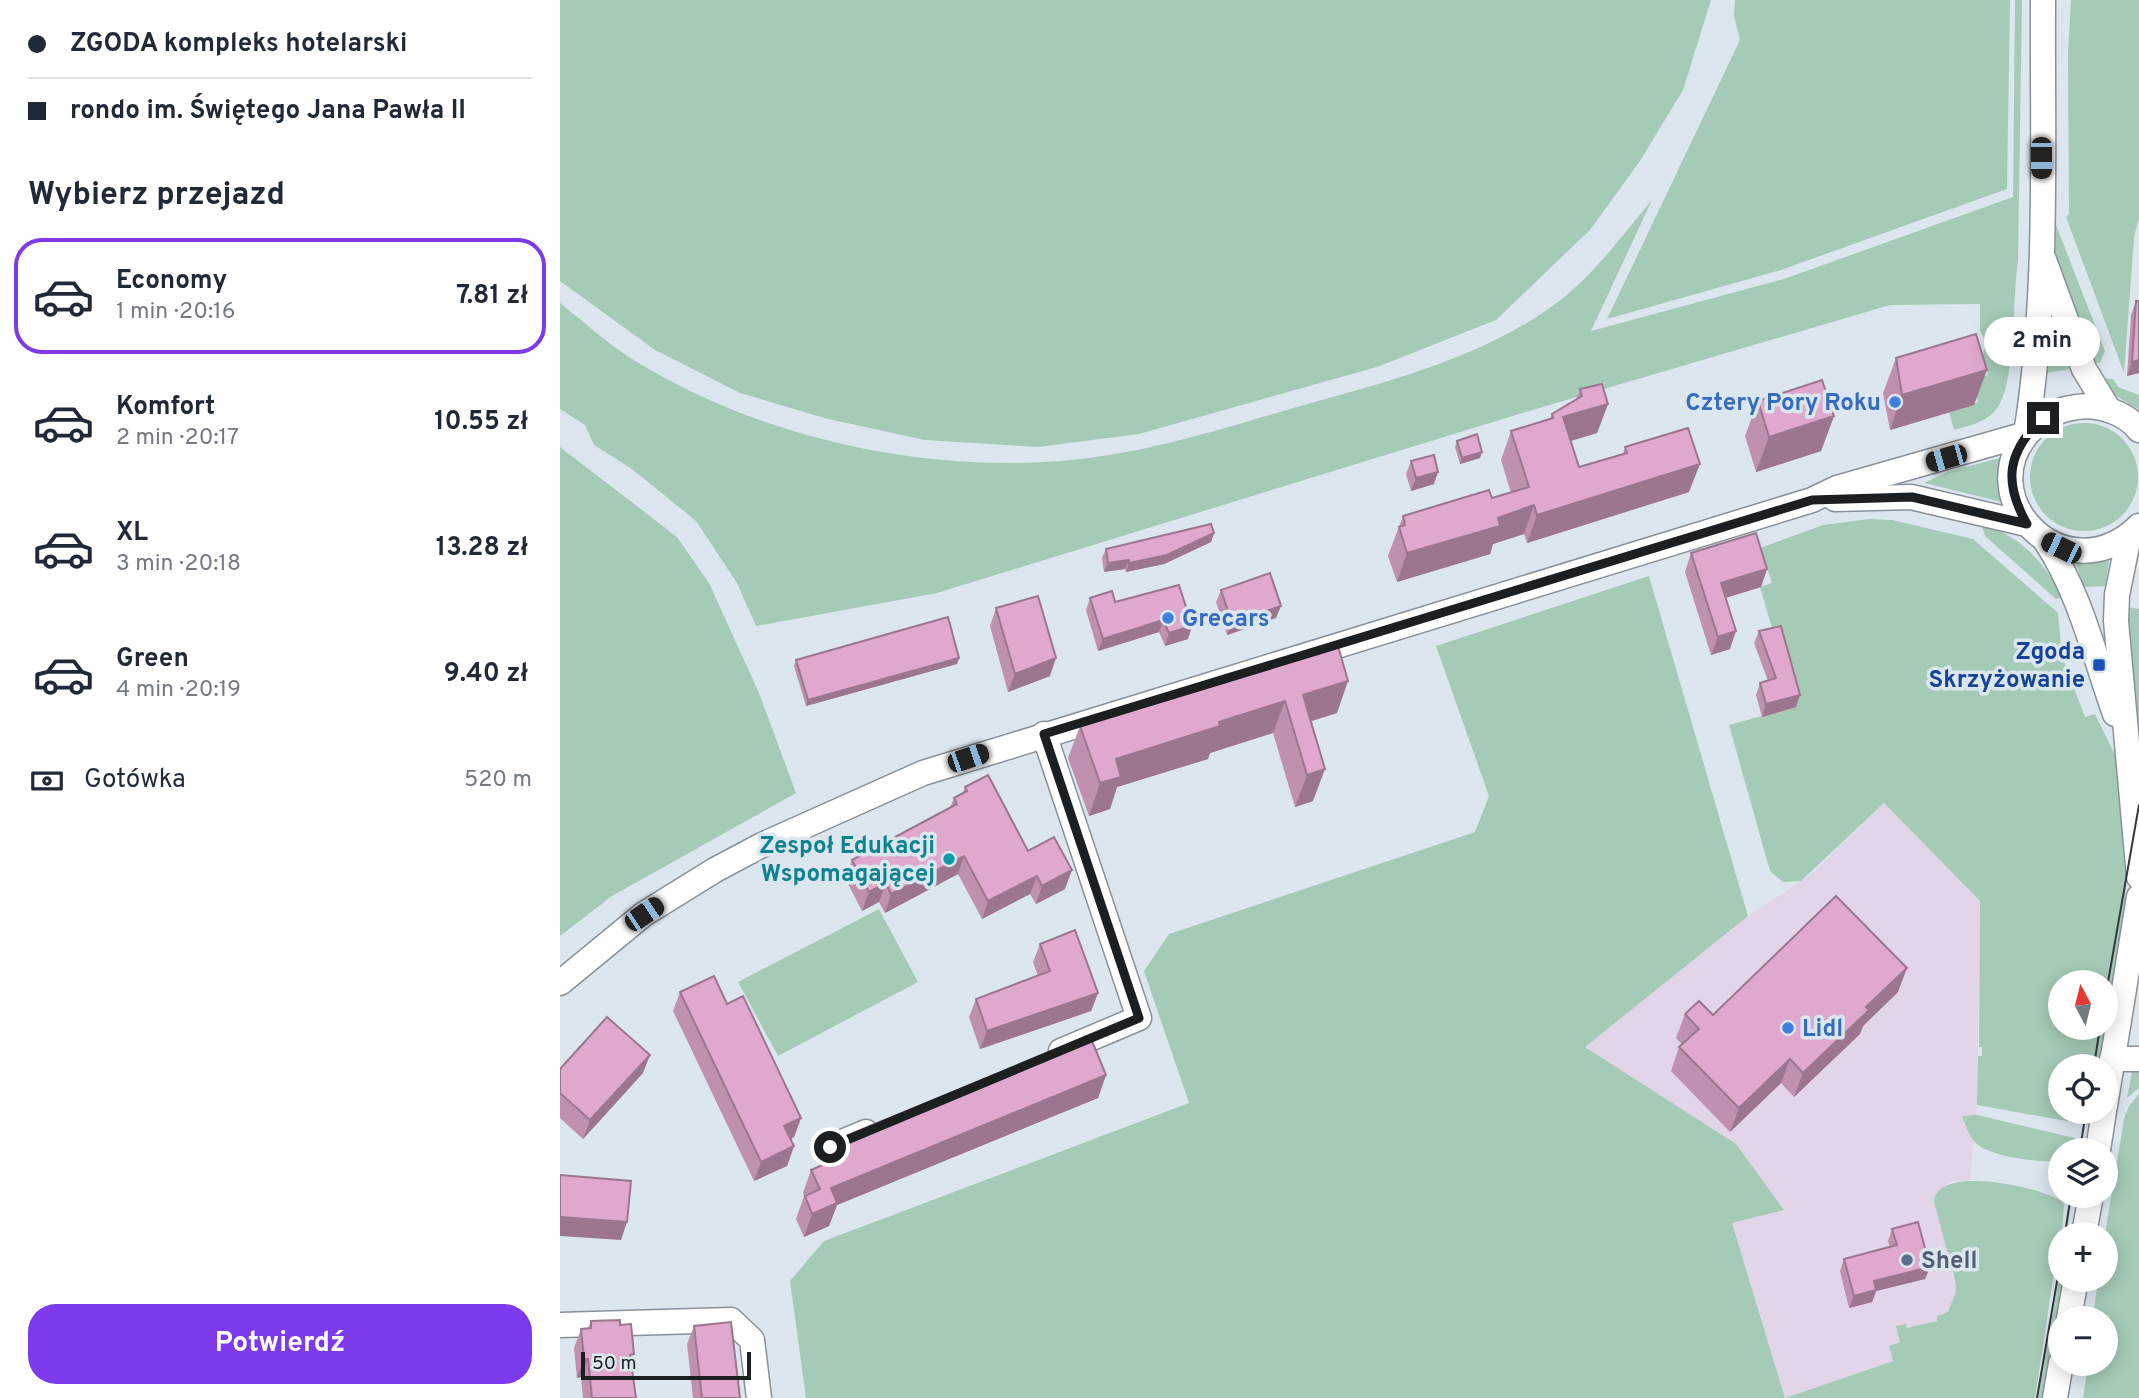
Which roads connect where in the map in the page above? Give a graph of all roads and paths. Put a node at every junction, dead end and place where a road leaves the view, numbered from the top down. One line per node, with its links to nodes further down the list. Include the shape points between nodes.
1 (2043, 0): 2 (street)
2 (2040, 250): 3 (street, via 2084,369); 5 (street, via 2034,375)
3 (2109, 410): 4 (street); 5 (street, via 2086,405 2063,408)
4 (2138, 427)
5 (2026, 434): 6 (street, via 1837,488); 8 (street, via 2014,455 2011,480 2015,503)
6 (1812, 500): 8 (street, via 1912,497); 9 (street)
7 (2134, 531): 8 (street, via 2113,546 2078,552); 10 (street, via 2117,595 2116,621)
8 (2036, 532): 10 (street, via 2063,567 2076,598)
9 (1044, 734): 13 (street, via 923,773 762,845 644,914); 15 (street, via 1139,1018)
10 (2127, 751): 11 (street)
11 (2139, 877)
12 (2138, 905): 14 (street)
13 (560, 983)
14 (2113, 1054)
15 (1043, 1059)
16 (2118, 1059): 17 (street)
17 (2139, 1059)
18 (892, 1121): 19 (street)
19 (830, 1147)
20 (560, 1325): 22 (street, via 731,1320 752,1340)
21 (2059, 1376): 23 (street)
22 (759, 1398)
23 (2055, 1398)

